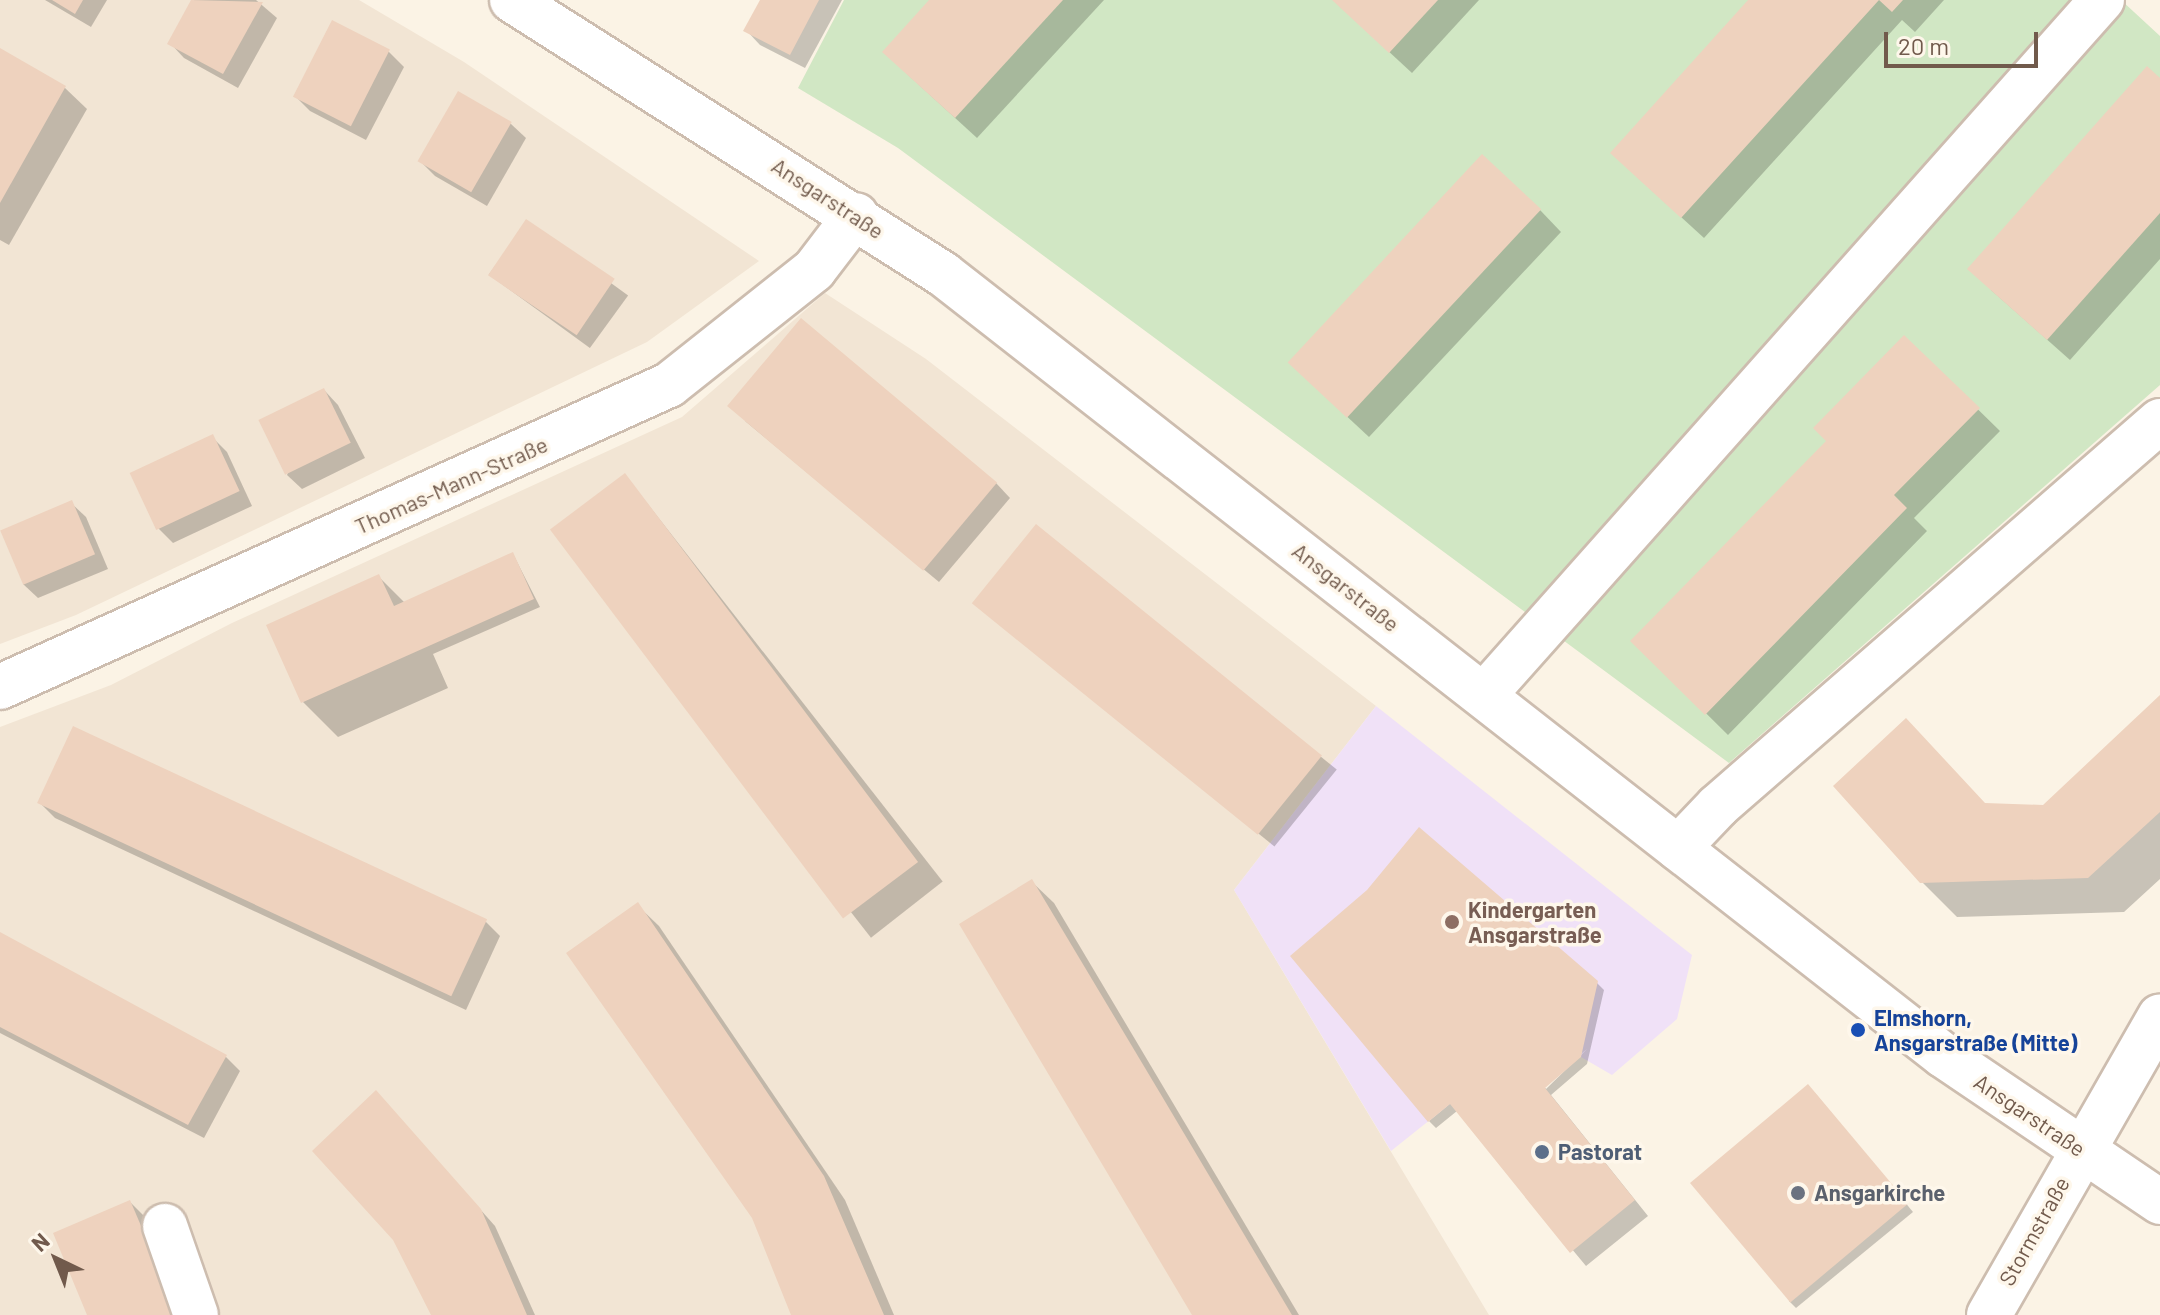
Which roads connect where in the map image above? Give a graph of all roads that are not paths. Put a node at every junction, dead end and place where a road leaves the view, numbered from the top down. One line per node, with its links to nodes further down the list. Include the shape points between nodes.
1 (512, 0): 3 (street, Ansgarstraße)
2 (2102, 0): 6 (street)
3 (856, 215): 5 (street, Thomas-Mann-Straße, via 814,270 669,385); 6 (street, Ansgarstraße, via 943,274)
4 (2160, 421): 7 (street, via 1718,806)
5 (0, 687)
6 (1484, 695): 7 (street, Ansgarstraße)
7 (1678, 848): 9 (street, Ansgarstraße, via 1943,1055)
8 (2160, 1016): 9 (street, Stormstraße)
9 (2081, 1149): 10 (street, Ansgarstraße); 13 (street, Stormstraße)
10 (2160, 1202)
11 (165, 1226): 12 (street)
12 (196, 1315)
13 (1989, 1315)

